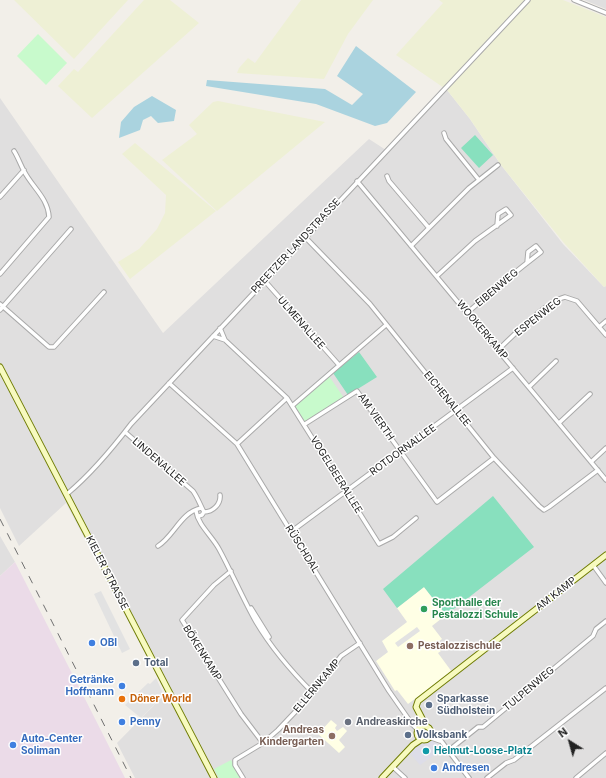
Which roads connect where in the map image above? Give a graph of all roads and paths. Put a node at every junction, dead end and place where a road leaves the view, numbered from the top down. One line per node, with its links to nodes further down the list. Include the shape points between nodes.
1 (528, 0): 9 (street, PREETZER LANDSTRASSE)
2 (574, 0): 3 (street)
3 (606, 13)
4 (444, 133): 10 (street)
5 (14, 151): 7 (street)
6 (498, 165): 10 (street)
7 (24, 170): 11 (street); 18 (street, via 48,207 49,216)
8 (387, 176): 13 (street)
9 (357, 180): 15 (street, PREETZER LANDSTRASSE); 16 (street, WOOKERKAMP)
10 (479, 180): 13 (street)
11 (0, 197)
12 (497, 226): 12 (street, via 511,215 506,208 498,214); 19 (street, via 475,241)
13 (429, 228): 16 (street)
14 (71, 229): 22 (street)
15 (305, 236): 20 (street, PREETZER LANDSTRASSE); 25 (street, EICHENALLEE, via 370,304)
16 (412, 246): 19 (street, WOOKERKAMP)
17 (527, 263): 17 (street, EIBENWEG, via 541,252 536,246 528,252); 23 (street, EIBENWEG, via 500,283)
18 (0, 274)
19 (437, 276): 23 (street, WOOKERKAMP)
20 (264, 280): 27 (street, PREETZER LANDSTRASSE); 33 (street, ULMENALLEE)
21 (104, 292): 22 (street, via 54,347 49,347)
22 (0, 307)
23 (468, 313): 31 (street, WOOKERKAMP)
24 (606, 321): 26 (street)
25 (386, 325): 33 (street); 41 (street, EICHENALLEE)
26 (599, 327): 28 (street); 31 (street, ESPENWEG, via 573,298 560,298 521,328)
27 (220, 328): 29 (street, PREETZER LANDSTRASSE); 30 (street)
28 (606, 335)
29 (212, 336): 30 (street); 36 (street, PREETZER LANDSTRASSE)
30 (225, 340): 39 (street, VOGELBEERALLEE)
31 (498, 350): 35 (street, WOOKERKAMP)
32 (556, 361): 37 (street)
33 (339, 365): 40 (street)
34 (0, 367): 53 (main road, KIELER STRASSE)
35 (513, 368): 37 (street, WOOKERKAMP); 41 (street, ROTDORNALLEE)
36 (169, 383): 44 (street, PREETZER LANDSTRASSE); 45 (street, RÜSCHDAL)
37 (529, 387): 42 (street, WOOKERKAMP)
38 (590, 394): 42 (street)
39 (287, 398): 40 (street, VOGELBEERALLEE); 45 (street)
40 (292, 406): 43 (street, VOGELBEERALLEE)
41 (457, 411): 47 (street, ROTDORNALLEE); 48 (street, EICHENALLEE)
42 (559, 422): 49 (street, WOOKERKAMP)
43 (305, 424): 47 (street, AM VIERTH, via 357,391); 52 (street, VOGELBEERALLEE)
44 (125, 432): 53 (street, PREETZER LANDSTRASSE, via 78,486); 55 (street, LINDENALLEE, via 193,491)
45 (237, 444): 60 (street, RÜSCHDAL)
46 (606, 448): 49 (street)
47 (401, 452): 48 (street, AM VIERTH, via 437,502); 52 (street, ROTDORNALLEE)
48 (494, 458): 50 (street, EICHENALLEE, via 544,510)
49 (591, 462): 50 (street, WOOKERKAMP)
50 (598, 470): 51 (street, WOOKERKAMP)
51 (606, 480)
52 (346, 492): 59 (street, VOGELBEERALLEE, via 379,544 393,537); 60 (street, ROTDORNALLEE)
53 (67, 494): 76 (main road, KIELER STRASSE)
54 (220, 495): 57 (street, via 221,500 218,504 209,512)
55 (201, 508): 56 (street); 57 (street)
56 (196, 511): 58 (street); 61 (street, via 184,518 164,543)
57 (204, 512): 58 (street)
58 (198, 516): 64 (street)
59 (416, 518)
60 (292, 531): 67 (street, RÜSCHDAL)
61 (158, 546)
62 (606, 555): 63 (main road, AM KAMP)
63 (594, 565): 65 (street); 70 (main road, AM KAMP, via 421,699 416,704)
64 (231, 571): 69 (street, via 257,624 286,665); 72 (street, BÖKENKAMP, via 195,604 182,620 241,714)
65 (606, 583)
66 (606, 621): 73 (street, TULPENWEG, via 596,629 593,636 510,706)
67 (360, 643): 69 (street, ELLERNKAMP, via 342,656); 70 (street, RÜSCHDAL, via 410,721)
68 (606, 688): 81 (street)
69 (314, 693): 72 (street, ELLERNKAMP)
70 (421, 731): 71 (main road); 71 (main road, via 430,728); 75 (main road, via 413,745)
71 (430, 735): 73 (street, via 440,741)
72 (263, 742): 77 (street, ELLERNKAMP, via 235,760 235,765)
73 (448, 751): 80 (street)
74 (606, 753): 82 (street)
75 (393, 767): 78 (main road); 79 (street)
76 (214, 778)
77 (243, 778)
78 (382, 778)
79 (405, 778)
80 (469, 778)
81 (487, 778)
82 (576, 778)

